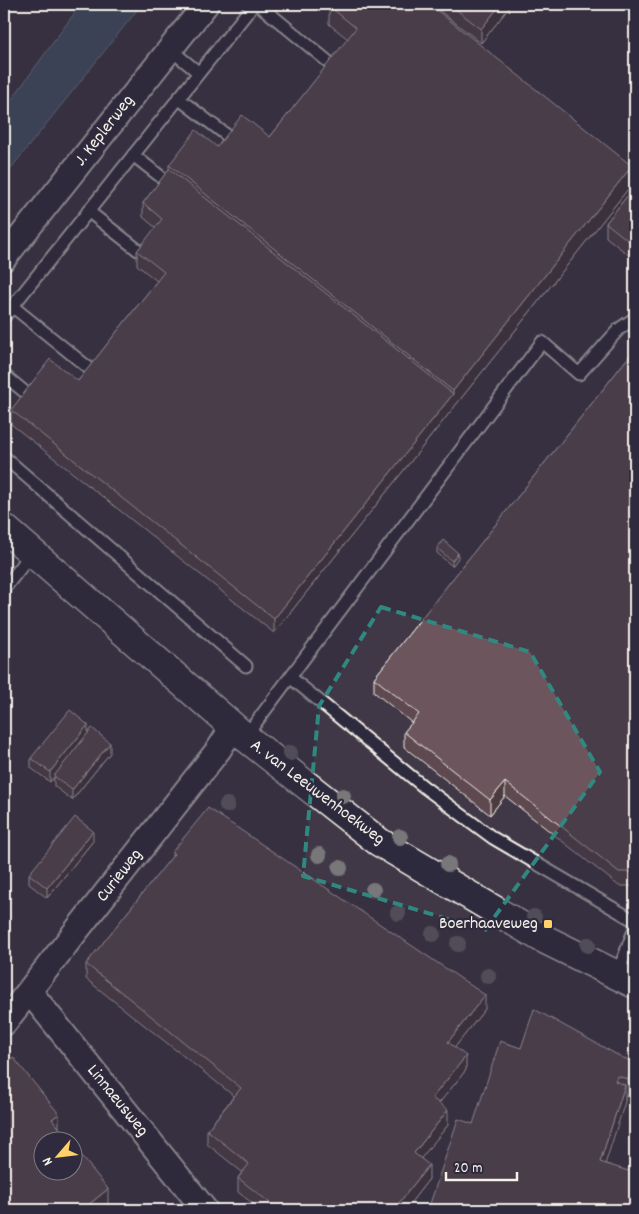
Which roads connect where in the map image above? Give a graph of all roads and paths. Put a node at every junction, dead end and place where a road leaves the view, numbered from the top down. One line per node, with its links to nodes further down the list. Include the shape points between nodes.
1 (206, 4): 4 (street, J. Keplerweg)
2 (254, 4): 6 (lane)
3 (258, 4): 5 (lane)
4 (170, 49): 6 (lane); 13 (street, J. Keplerweg)
5 (331, 64)
6 (199, 73): 7 (lane)
7 (178, 98): 8 (lane); 9 (lane)
8 (229, 137)
9 (133, 155): 10 (lane); 11 (lane)
10 (165, 180)
11 (88, 211): 12 (lane); 14 (lane)
12 (138, 250)
13 (4, 258)
14 (12, 306): 15 (lane); 17 (lane)
15 (4, 317)
16 (635, 318): 25 (lane, via 619,329 579,374 542,342)
17 (90, 369)
18 (4, 375): 19 (lane)
19 (26, 393)
20 (4, 457): 24 (lane)
21 (4, 528): 22 (street, A. van Leeuwenhoekweg)
22 (32, 553): 23 (lane); 26 (street, A. van Leeuwenhoekweg)
23 (4, 589)
24 (246, 666)
25 (290, 677): 26 (lane); 27 (lane, via 424,787 493,838)
26 (239, 732): 29 (street, A. van Leeuwenhoekweg, via 379,842 540,937); 30 (street, Curieweg, via 219,749)
27 (635, 921)
28 (635, 928): 29 (lane)
29 (626, 980)
30 (29, 991): 31 (street, Curieweg); 32 (street, Linnaeusweg)
31 (4, 1023)
32 (205, 1210)

